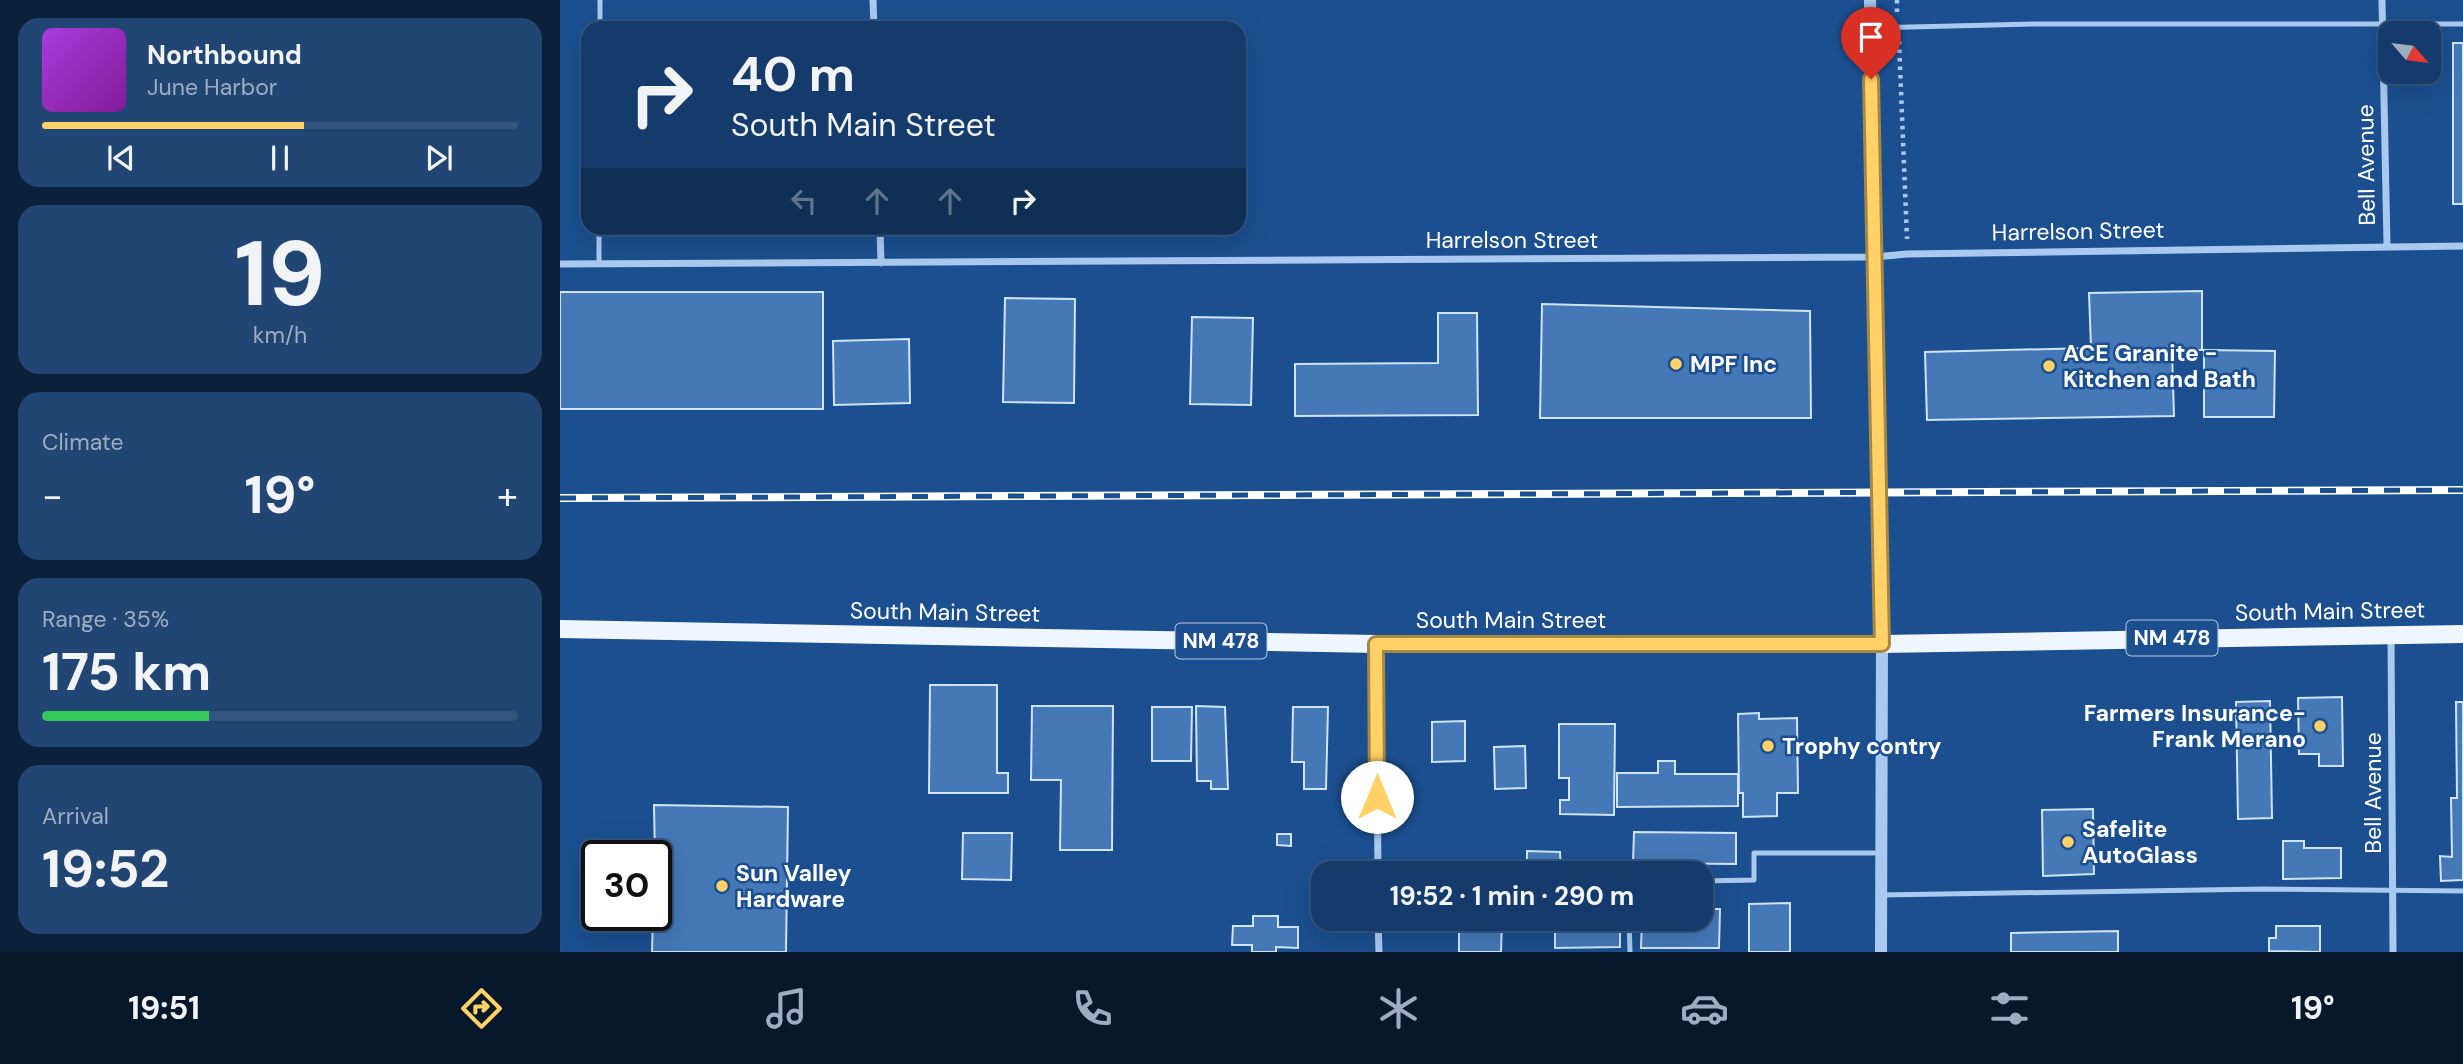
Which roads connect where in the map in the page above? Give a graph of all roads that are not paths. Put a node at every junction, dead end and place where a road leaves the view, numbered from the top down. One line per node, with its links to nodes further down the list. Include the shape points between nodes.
1 (600, 0): 5 (lane)
2 (873, 0): 6 (street)
3 (1870, 0): 11 (street)
4 (2382, 0): 7 (street, Bell Avenue)
5 (600, 21)
6 (874, 21)
7 (2382, 21)
8 (2441, 24): 9 (lane)
9 (2463, 24)
10 (2378, 25): 11 (lane)
11 (1870, 28): 17 (street)
12 (2383, 84): 15 (street, Bell Avenue)
13 (599, 235): 20 (lane)
14 (880, 235): 18 (street)
15 (2387, 244): 16 (street, Harrelson Street); 17 (street, Harrelson Street)
16 (2463, 246)
17 (1875, 257): 18 (street, Harrelson Street); 25 (street)
18 (881, 263): 20 (street, Harrelson Street)
19 (560, 264): 20 (street, Harrelson Street)
20 (599, 264)
21 (560, 629): 24 (main road, South Main Street / NM 478)
22 (2390, 634): 23 (main road, South Main Street / NM 478); 25 (main road, South Main Street / NM 478); 29 (street, Bell Avenue)
23 (2463, 634)
24 (1376, 644): 25 (main road, South Main Street / NM 478); 27 (street)
25 (1882, 644): 26 (street)
26 (1881, 853): 28 (lane, via 1754,853 1754,880); 31 (street)
27 (1378, 861)
28 (1713, 881)
29 (2393, 891): 30 (lane); 31 (lane); 37 (street, Bell Avenue)
30 (2463, 891)
31 (1881, 895): 36 (street)
32 (1378, 931): 34 (street)
33 (1629, 931): 35 (lane)
34 (1379, 952)
35 (1630, 952)
36 (1881, 952)
37 (2393, 952)

